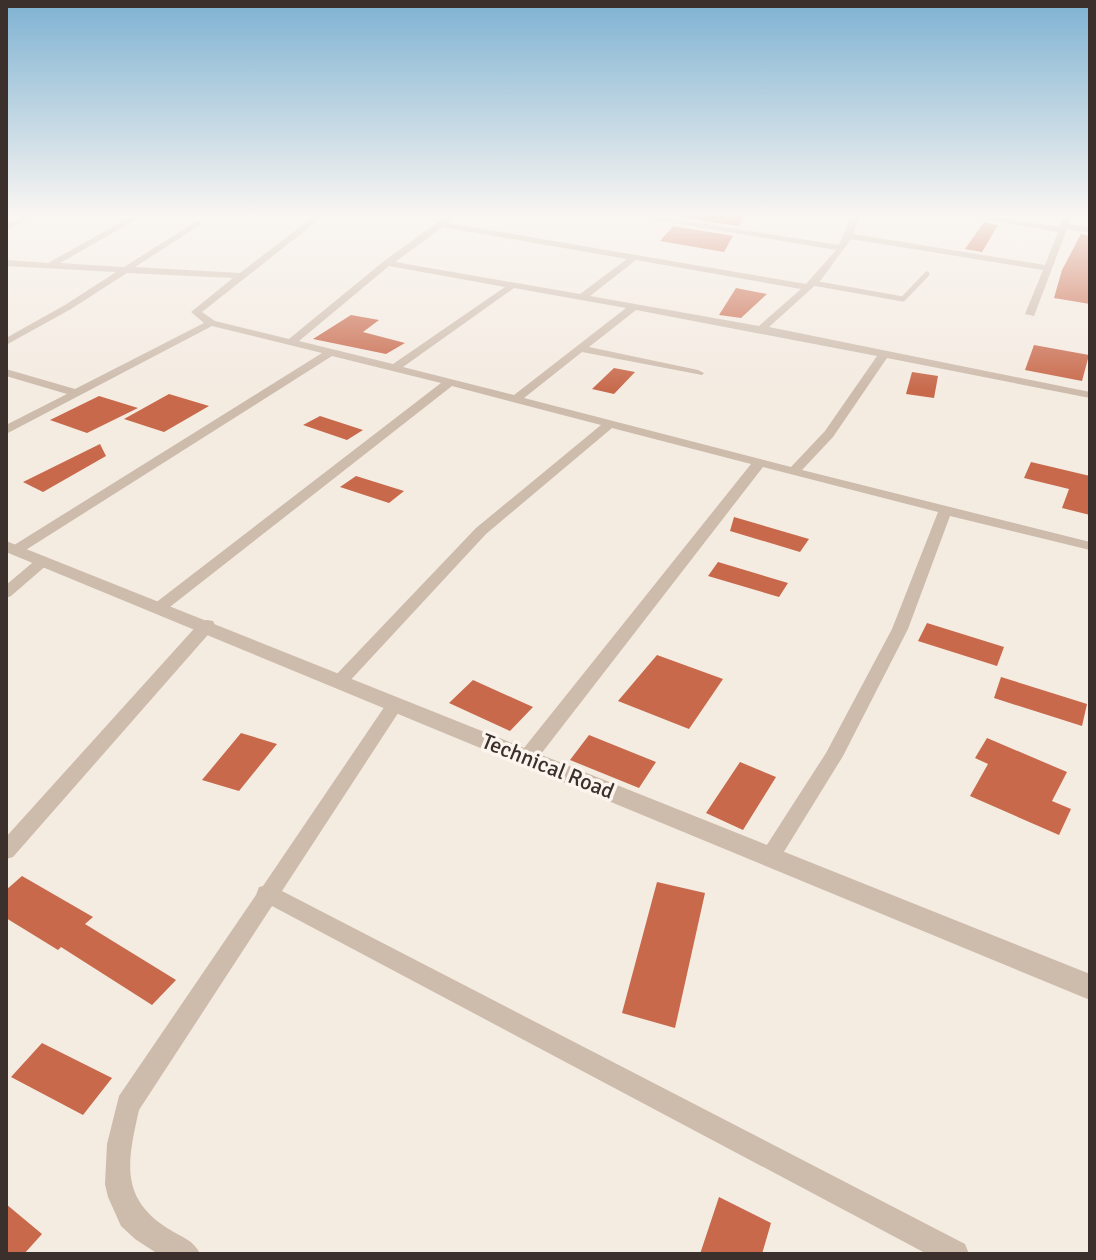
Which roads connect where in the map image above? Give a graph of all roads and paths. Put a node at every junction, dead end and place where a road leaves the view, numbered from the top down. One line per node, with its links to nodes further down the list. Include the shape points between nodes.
1 (116, 273): 19 (street)
2 (176, 273): 11 (street)
3 (243, 273): 11 (street)
4 (375, 273): 20 (street)
5 (443, 273): 12 (street)
6 (614, 273): 14 (street)
7 (734, 273): 13 (street)
8 (824, 273): 13 (street)
9 (1045, 273): 16 (street)
10 (927, 274): 13 (lane, via 903,299)
11 (239, 276): 17 (street, via 196,312)
12 (513, 285): 14 (street); 24 (street)
13 (810, 285): 18 (street)
14 (583, 297): 15 (street)
15 (634, 307): 18 (street); 21 (street)
16 (1030, 314)
17 (211, 323): 20 (street); 28 (street)
18 (761, 329): 23 (street)
19 (6, 342)
20 (291, 342): 22 (street)
21 (581, 349): 26 (street); 30 (street)
22 (331, 352): 24 (street); 37 (street)
23 (884, 354): 29 (street); 34 (street, via 829,434)
24 (395, 368): 27 (street)
25 (6, 372): 28 (street)
26 (698, 373)
27 (451, 381): 30 (street); 40 (street)
28 (76, 393): 32 (street)
29 (1090, 395)
30 (518, 397): 31 (street)
31 (609, 424): 33 (street); 42 (street, via 481,531)
32 (6, 430)
33 (760, 462): 34 (street); 44 (street)
34 (794, 471): 35 (street)
35 (945, 511): 36 (street); 46 (street, via 900,629 834,756)
36 (1090, 546)
37 (11, 548): 38 (street, Technical Road)
38 (43, 561): 39 (street); 40 (street, Technical Road)
39 (6, 593)
40 (160, 607): 41 (street, Technical Road)
41 (207, 625): 42 (street, Technical Road); 45 (street)
42 (340, 681): 43 (street, Technical Road)
43 (395, 704): 44 (street, Technical Road); 47 (street)
44 (527, 758): 46 (street, Technical Road)
45 (6, 851)
46 (770, 857): 48 (street, Technical Road)
47 (266, 893): 49 (street, via 128,1105 120,1139 118,1171 126,1210); 50 (street)
48 (1090, 987)
49 (186, 1254)
50 (955, 1254)

